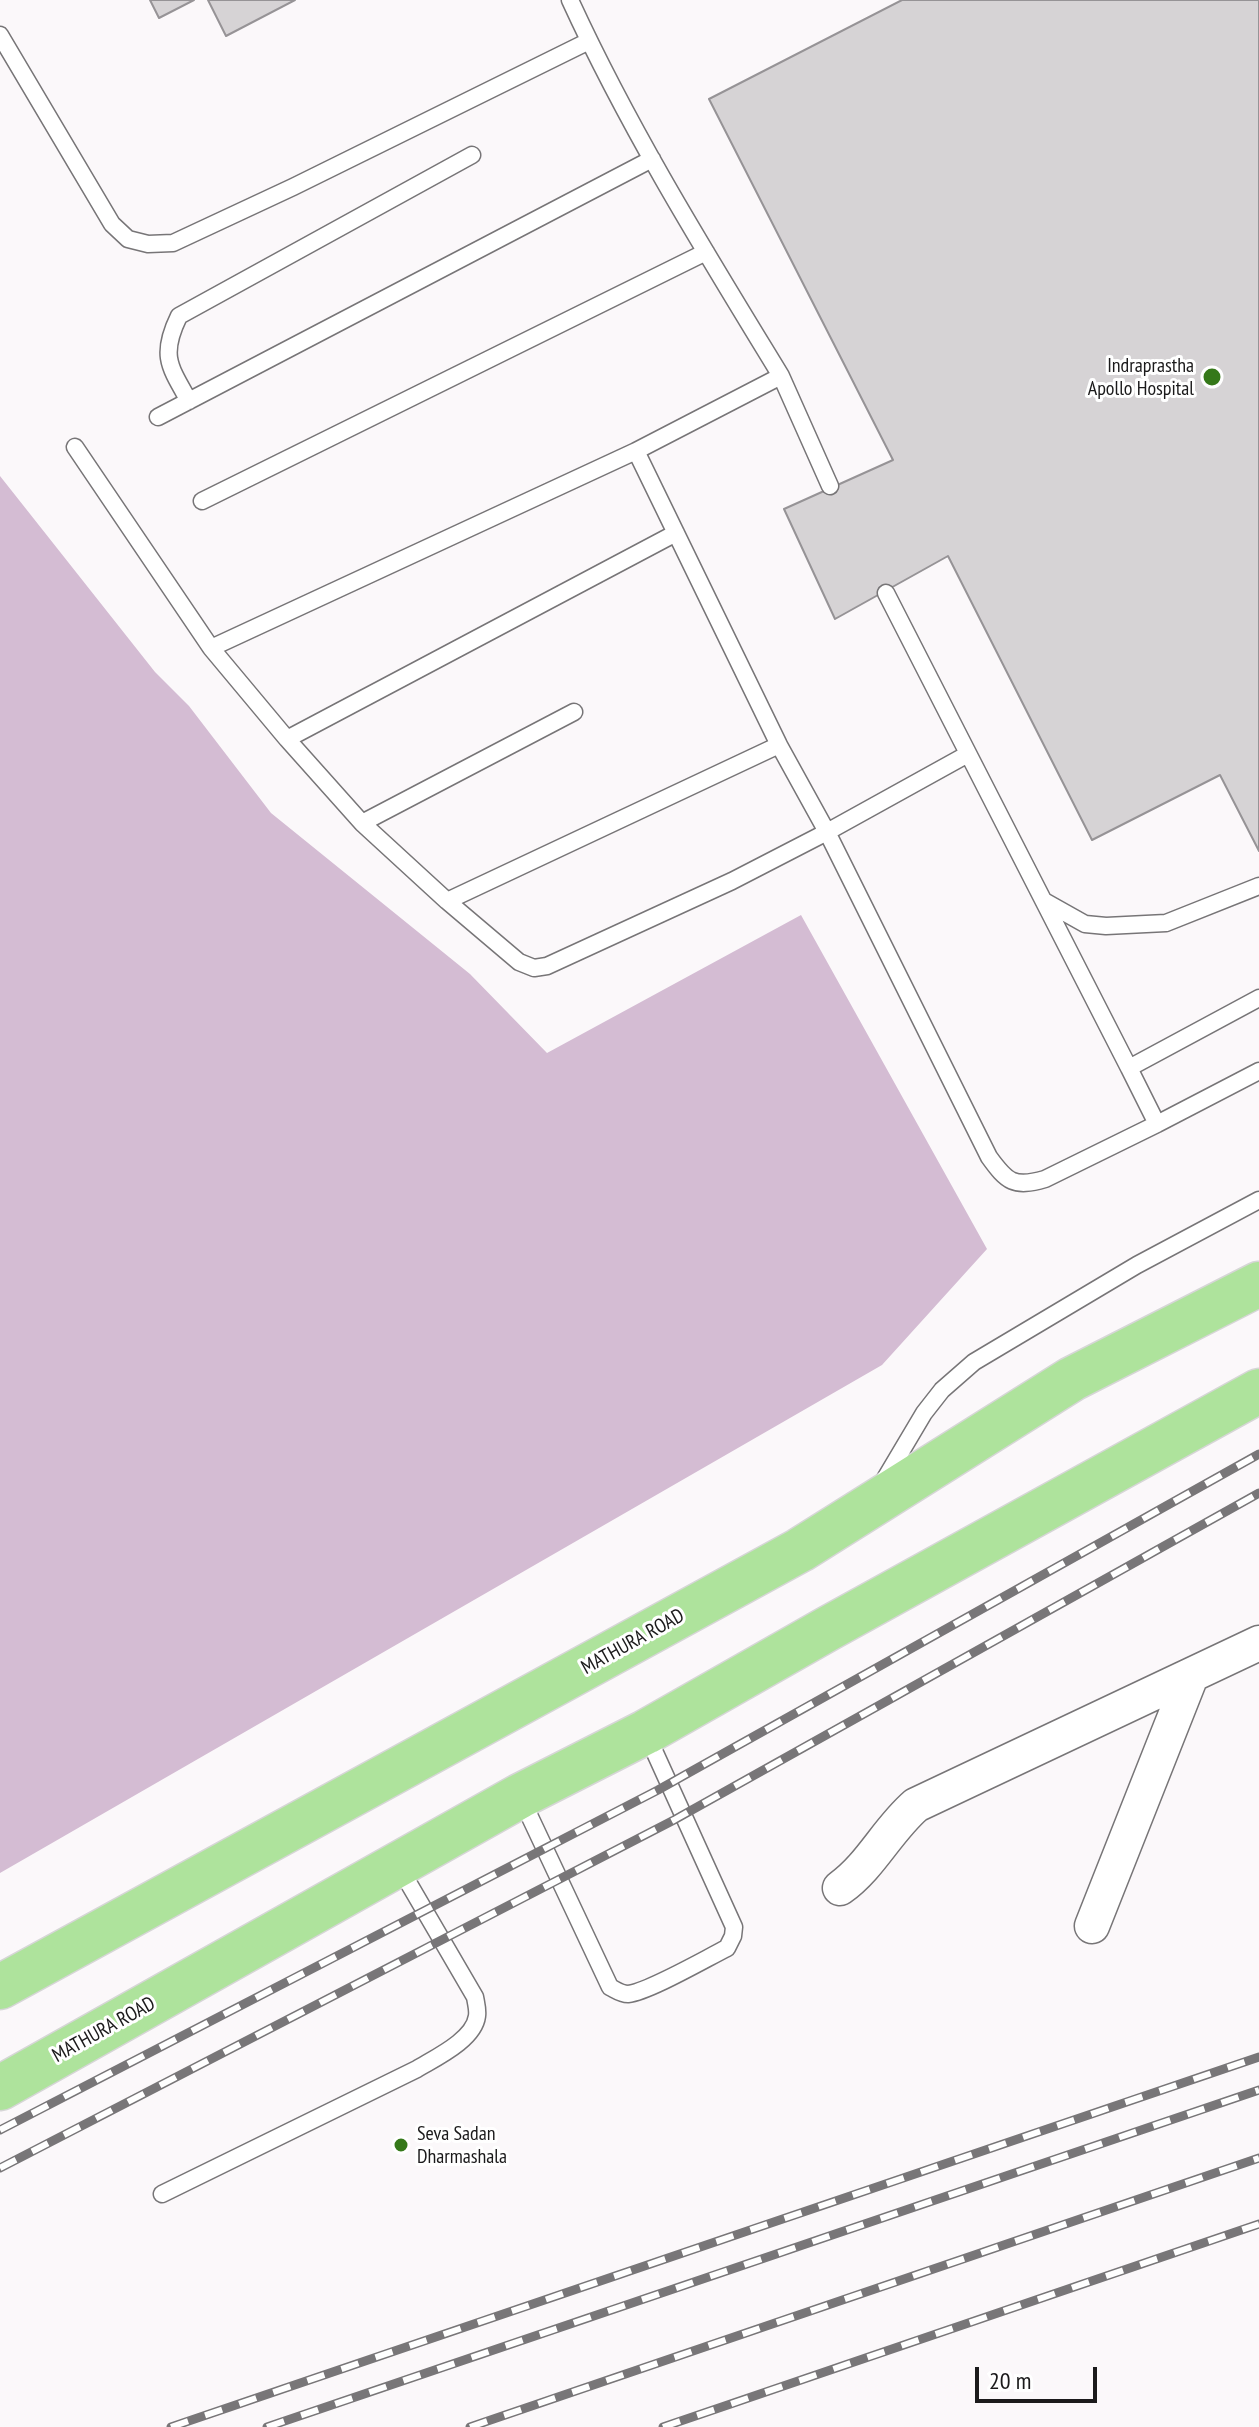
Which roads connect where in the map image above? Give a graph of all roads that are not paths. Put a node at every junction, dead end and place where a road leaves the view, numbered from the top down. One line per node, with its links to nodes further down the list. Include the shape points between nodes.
1 (570, 0): 3 (lane)
2 (0, 35): 3 (lane, via 112,224 128,239 148,244 173,243)
3 (589, 41): 5 (lane)
4 (472, 155): 8 (lane, via 179,316 171,332 170,367)
5 (652, 159): 6 (lane); 8 (lane)
6 (706, 252): 7 (lane); 13 (lane)
7 (781, 376): 11 (lane); 12 (lane)
8 (189, 401): 9 (lane)
9 (158, 417)
10 (75, 447): 16 (lane)
11 (636, 451): 14 (lane); 16 (lane)
12 (830, 486)
13 (202, 501)
14 (676, 533): 18 (lane); 19 (lane)
15 (886, 593): 20 (lane)
16 (211, 648): 18 (lane)
17 (574, 712): 21 (lane)
18 (287, 739): 21 (lane)
19 (779, 745): 22 (lane); 25 (lane)
20 (968, 754): 22 (lane); 24 (lane)
21 (362, 823): 25 (lane)
22 (827, 832): 25 (lane, via 547,966 519,962); 29 (lane, via 1002,1174 1016,1184 1045,1179)
23 (1259, 886): 24 (lane, via 1166,923 1085,924)
24 (1042, 900): 27 (lane)
25 (447, 901)
26 (1259, 998): 27 (lane)
27 (1129, 1068): 29 (lane)
28 (1259, 1071): 29 (lane)
29 (1157, 1124)
30 (1259, 1200): 33 (lane, via 974,1362 924,1413)
31 (1259, 1284): 33 (highway, MATHURA ROAD, via 1072,1379)
32 (1259, 1391): 36 (highway, MATHURA ROAD)
33 (868, 1508): 41 (highway, MATHURA ROAD, via 786,1558)
34 (1259, 1643): 35 (street)
35 (1191, 1676): 39 (street, via 916,1805); 40 (street)
36 (646, 1732): 37 (highway, MATHURA ROAD); 37 (lane, via 734,1927 727,1948 628,1994 610,1987)
37 (520, 1796): 38 (highway, MATHURA ROAD)
38 (398, 1865): 42 (highway, MATHURA ROAD); 43 (lane, via 475,1997 472,2030 417,2069)
39 (840, 1888)
40 (1092, 1926)
41 (0, 1987)
42 (0, 2088)
43 (162, 2194)

